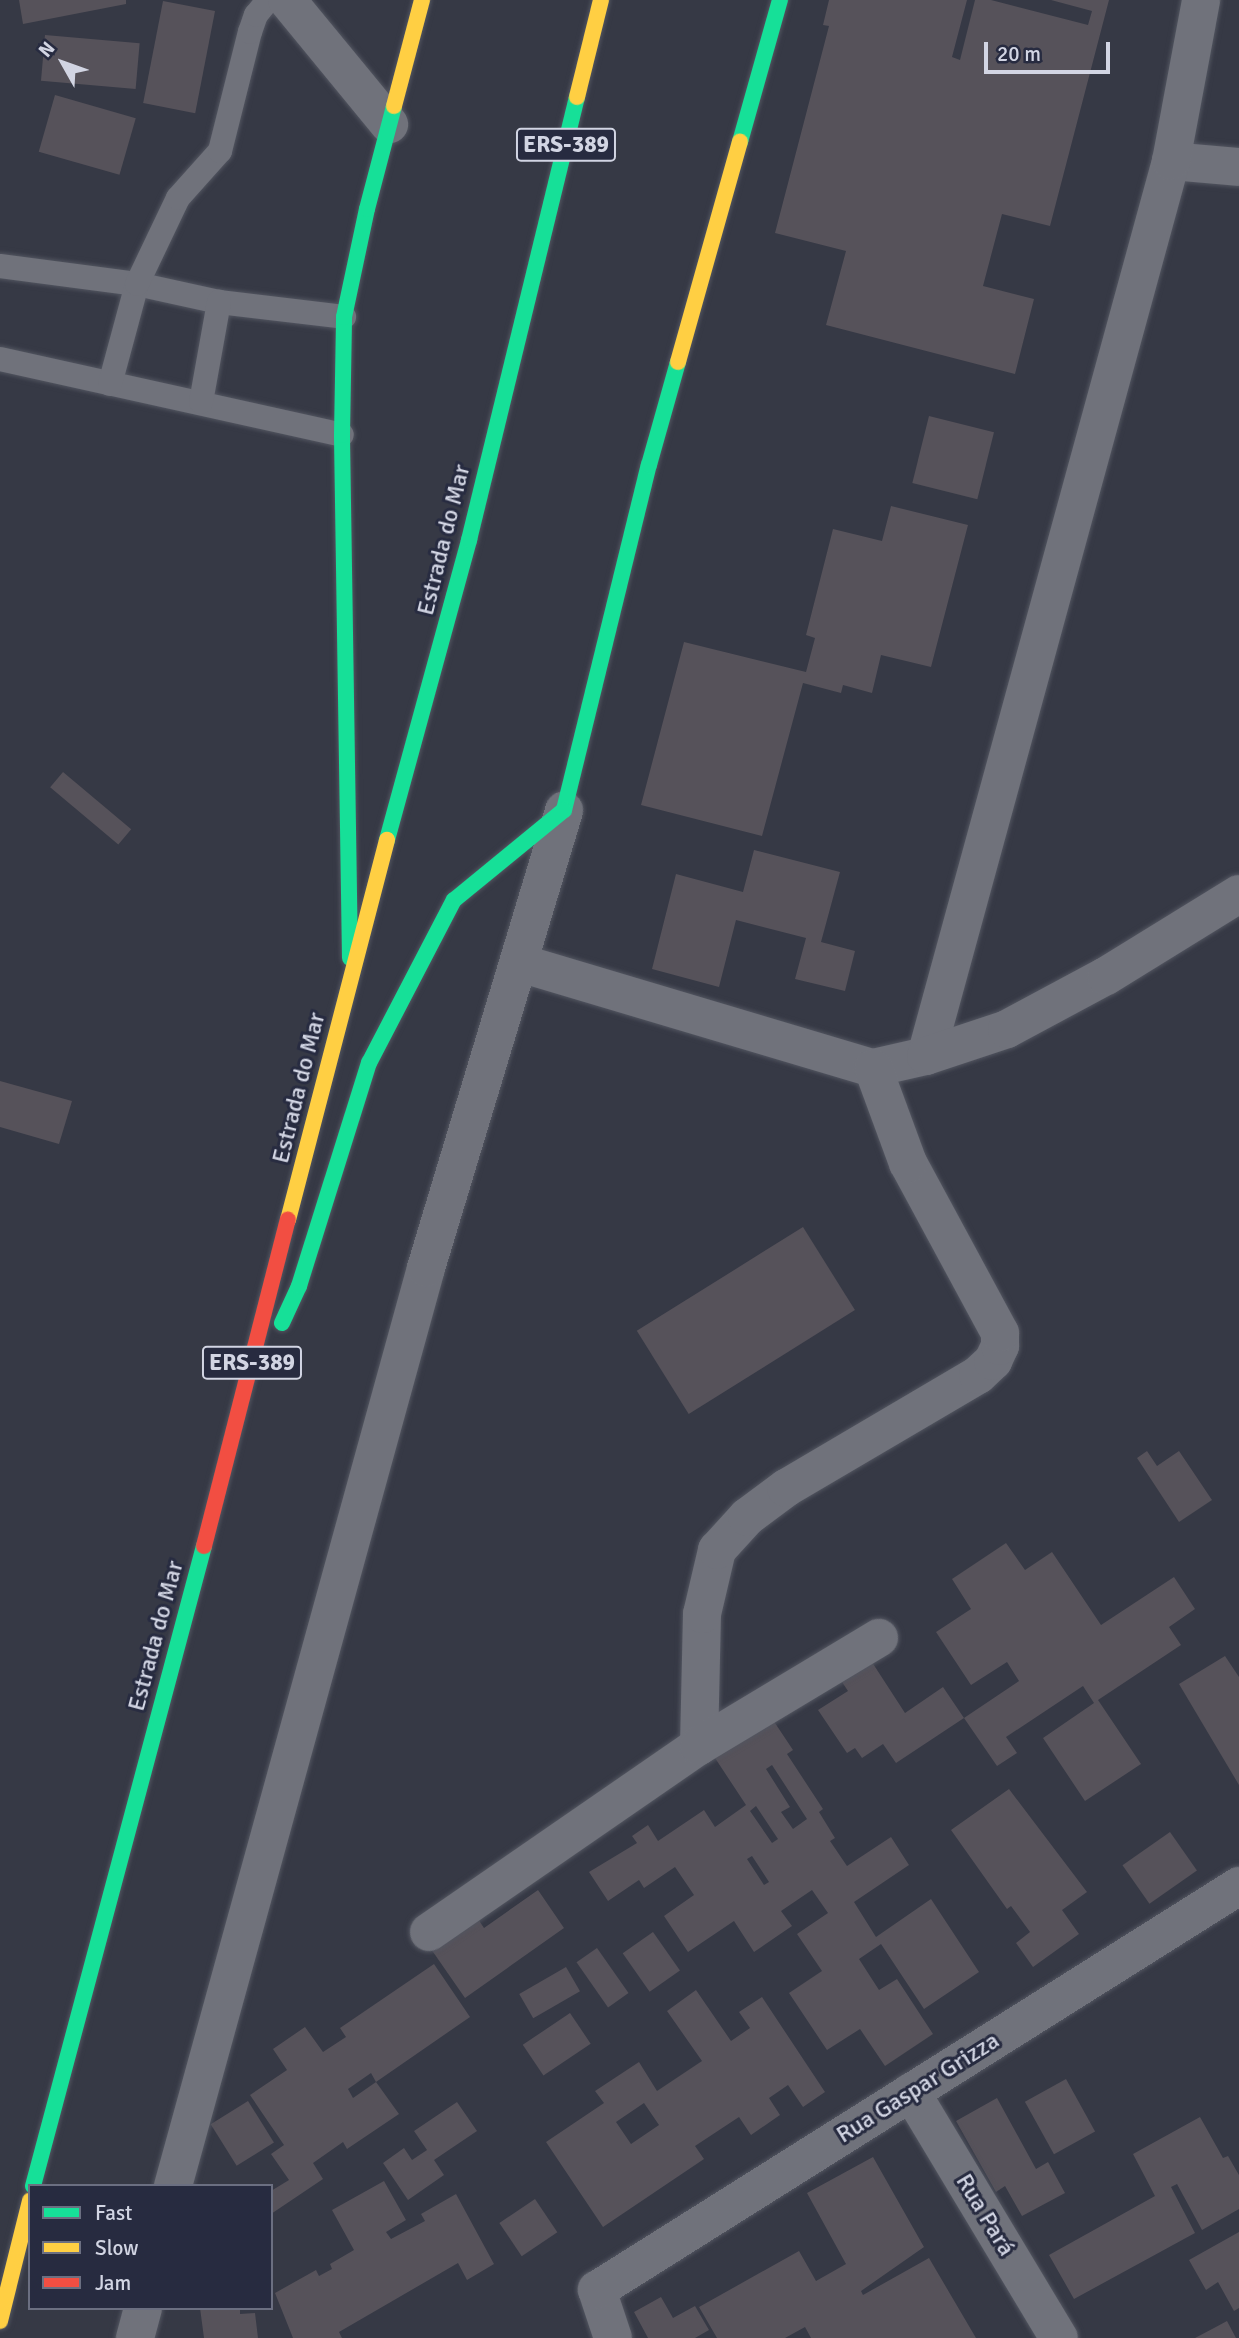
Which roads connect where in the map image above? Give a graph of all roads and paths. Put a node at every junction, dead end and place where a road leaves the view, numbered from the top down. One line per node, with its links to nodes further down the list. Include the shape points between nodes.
1 (268, 0): 11 (lane, via 250,32 220,151 178,198)
2 (287, 0): 7 (street)
3 (422, 0): 7 (main road)
4 (601, 0): 21 (main road, Estrada do Mar / ERS-389, via 469,540)
5 (780, 0): 18 (main road, via 649,465)
6 (1201, 0): 8 (street)
7 (389, 124): 13 (main road)
8 (1171, 161): 9 (street); 22 (street)
9 (1239, 167)
10 (0, 266): 11 (lane)
11 (137, 284): 12 (lane); 15 (lane)
12 (219, 302): 13 (lane); 16 (lane)
13 (344, 317): 17 (main road)
14 (0, 359): 15 (lane)
15 (110, 384): 16 (lane)
16 (201, 402): 17 (lane)
17 (342, 435): 21 (main road)
18 (564, 810): 20 (street); 24 (main road, via 454,900 369,1063 299,1286)
19 (1239, 894): 22 (street, via 1107,976 1007,1029)
20 (520, 963): 23 (street); 31 (street, via 426,1268)
21 (350, 977): 24 (main road, Estrada do Mar / ERS-389)
22 (926, 1056): 23 (street)
23 (873, 1068): 26 (street, via 908,1163 1000,1332 1000,1346 978,1375 786,1488 747,1517 716,1550 702,1614)
24 (238, 1420): 30 (main road, Estrada do Mar / ERS-389)
25 (879, 1637): 26 (street)
26 (699, 1746): 28 (street)
27 (1239, 1886): 29 (street, Rua Gaspar Grizza)
28 (429, 1931)
29 (911, 2092): 36 (street, Rua Gaspar Grizza, via 597,2290); 37 (street, Rua Pará)
30 (34, 2184)
31 (174, 2184)
32 (28, 2209): 34 (main road)
33 (142, 2310): 35 (street)
34 (0, 2321)
35 (135, 2338)
36 (613, 2338)
37 (1059, 2338)

